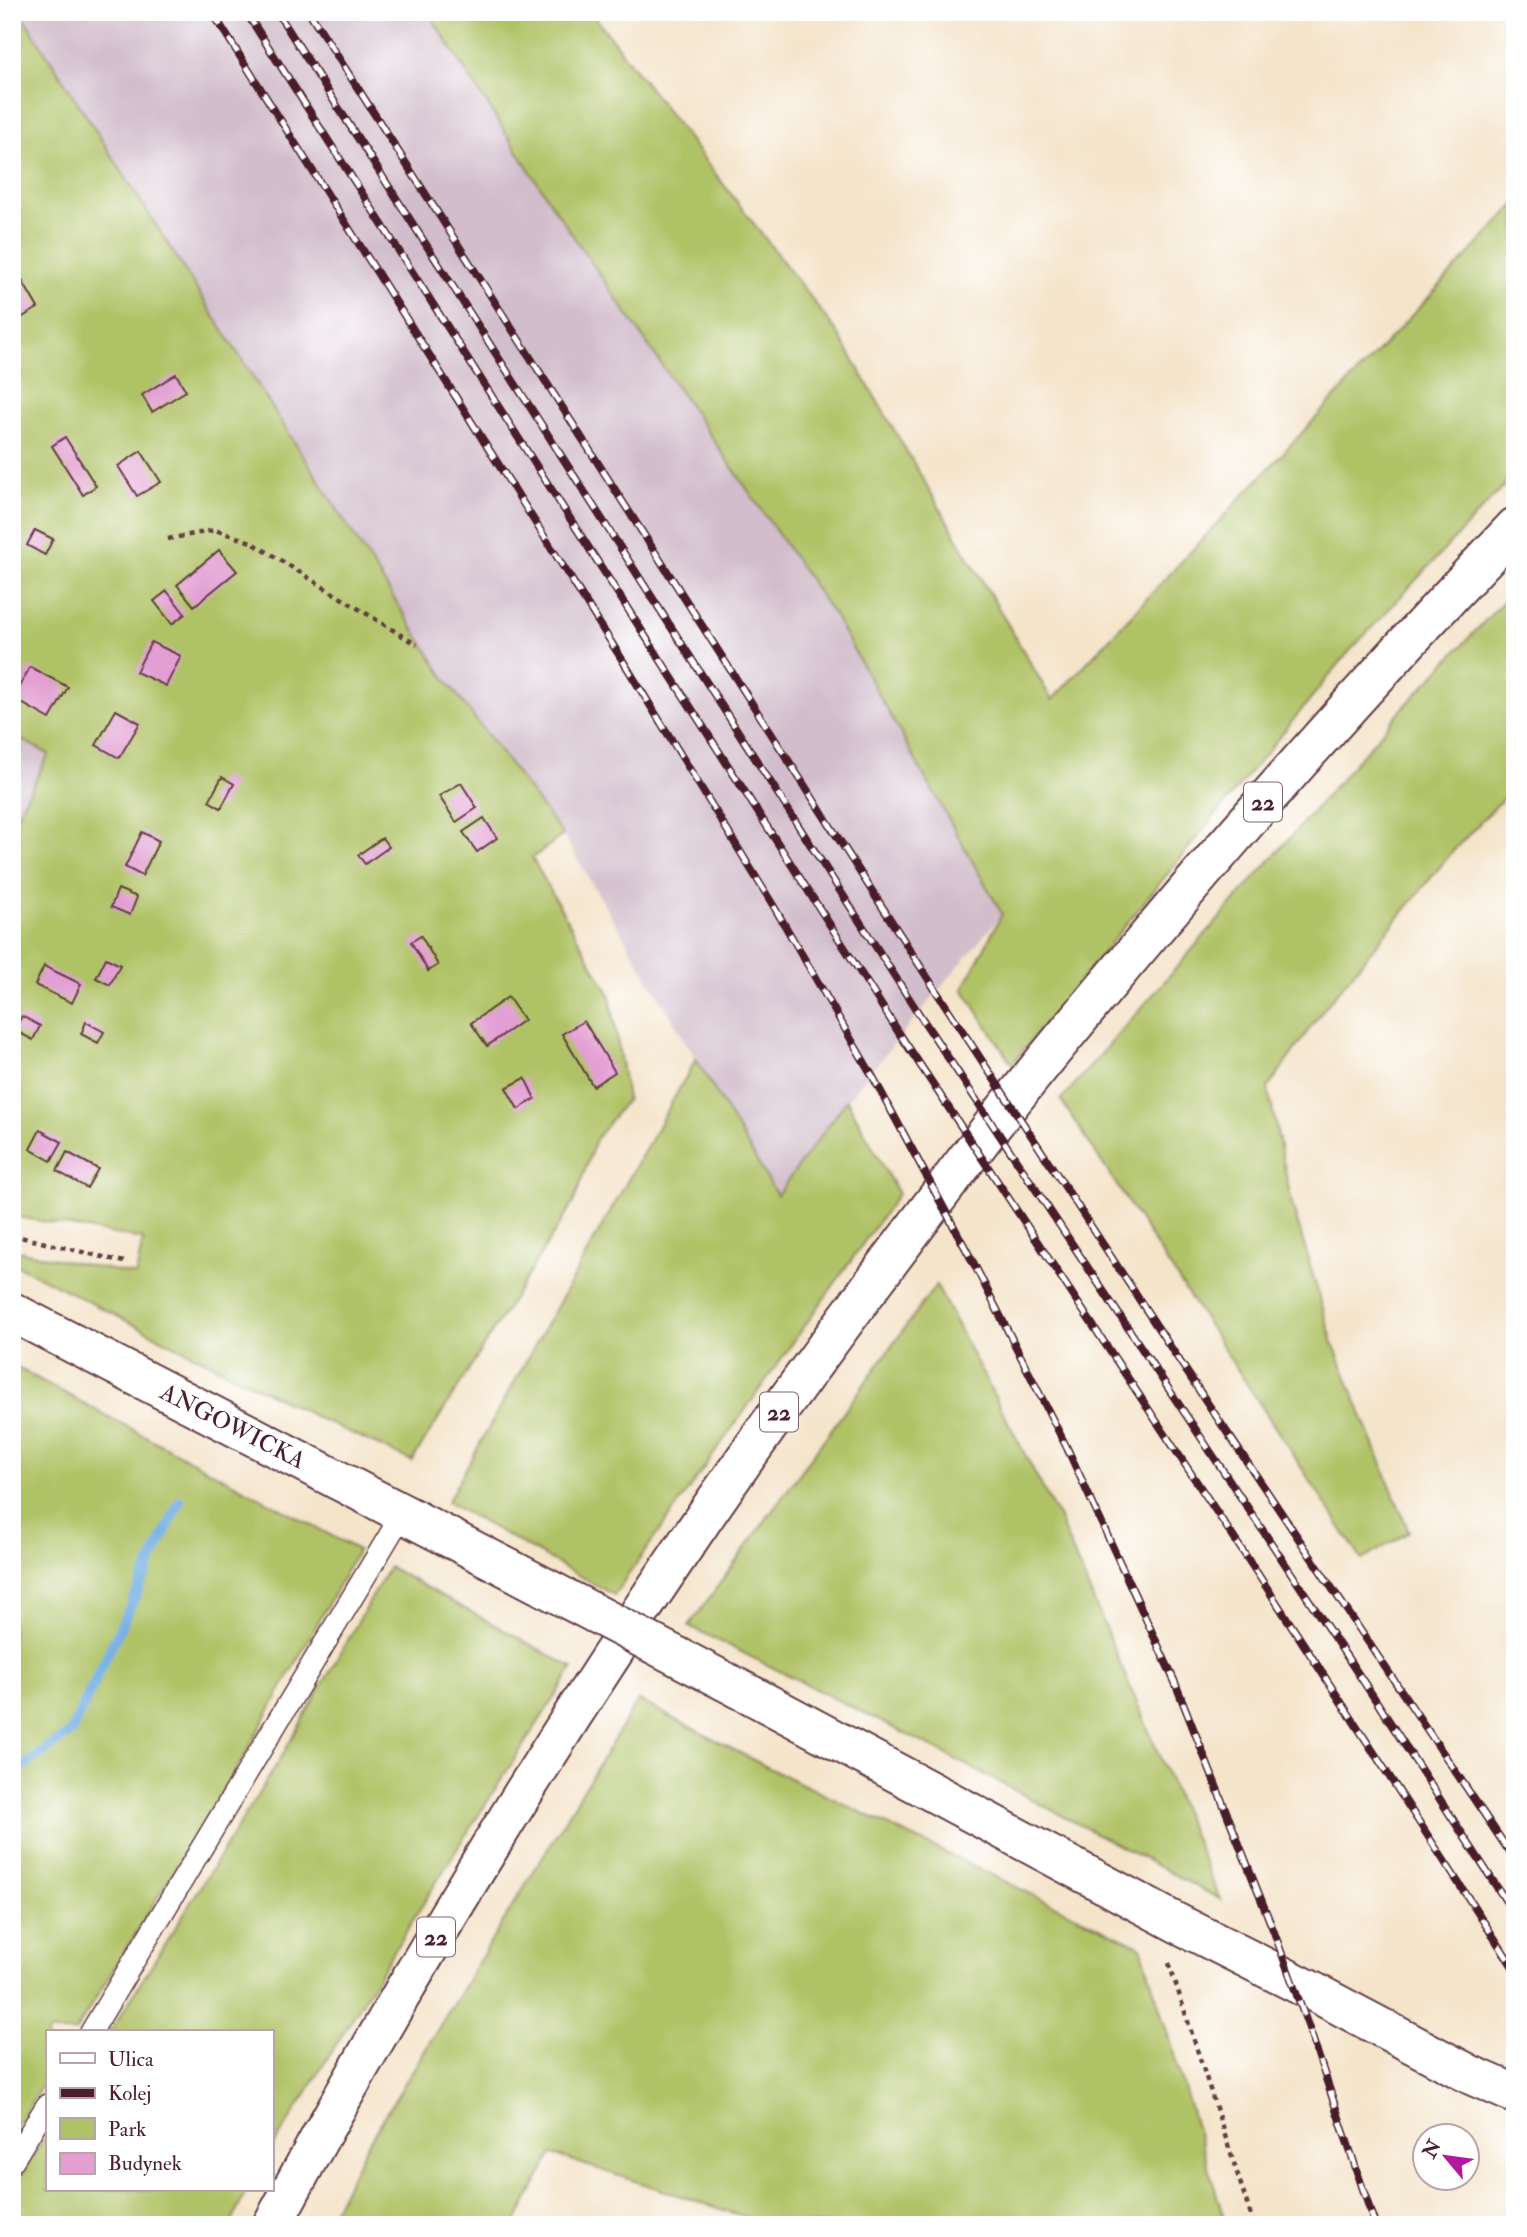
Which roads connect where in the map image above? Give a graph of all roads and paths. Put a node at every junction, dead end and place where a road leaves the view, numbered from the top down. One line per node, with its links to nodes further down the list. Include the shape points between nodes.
1 (1515, 527): 13 (main road, 22, via 1257,808 1118,972 993,1124 793,1392 535,1773 385,2022)
2 (168, 539): 3 (path, via 215,530 251,542)
3 (416, 645)
4 (12, 1235): 5 (path)
5 (128, 1263)
6 (12, 1312): 7 (main road, ANGOWICKA)
7 (402, 1513): 8 (main road, ANGOWICKA, bridge); 9 (lane)
8 (1177, 1923): 10 (main road, ANGOWICKA); 14 (path, via 1165,1948)
9 (92, 2030)
10 (1515, 2094)
11 (46, 2107): 12 (lane)
12 (12, 2162)
13 (272, 2225)
14 (1254, 2225)

